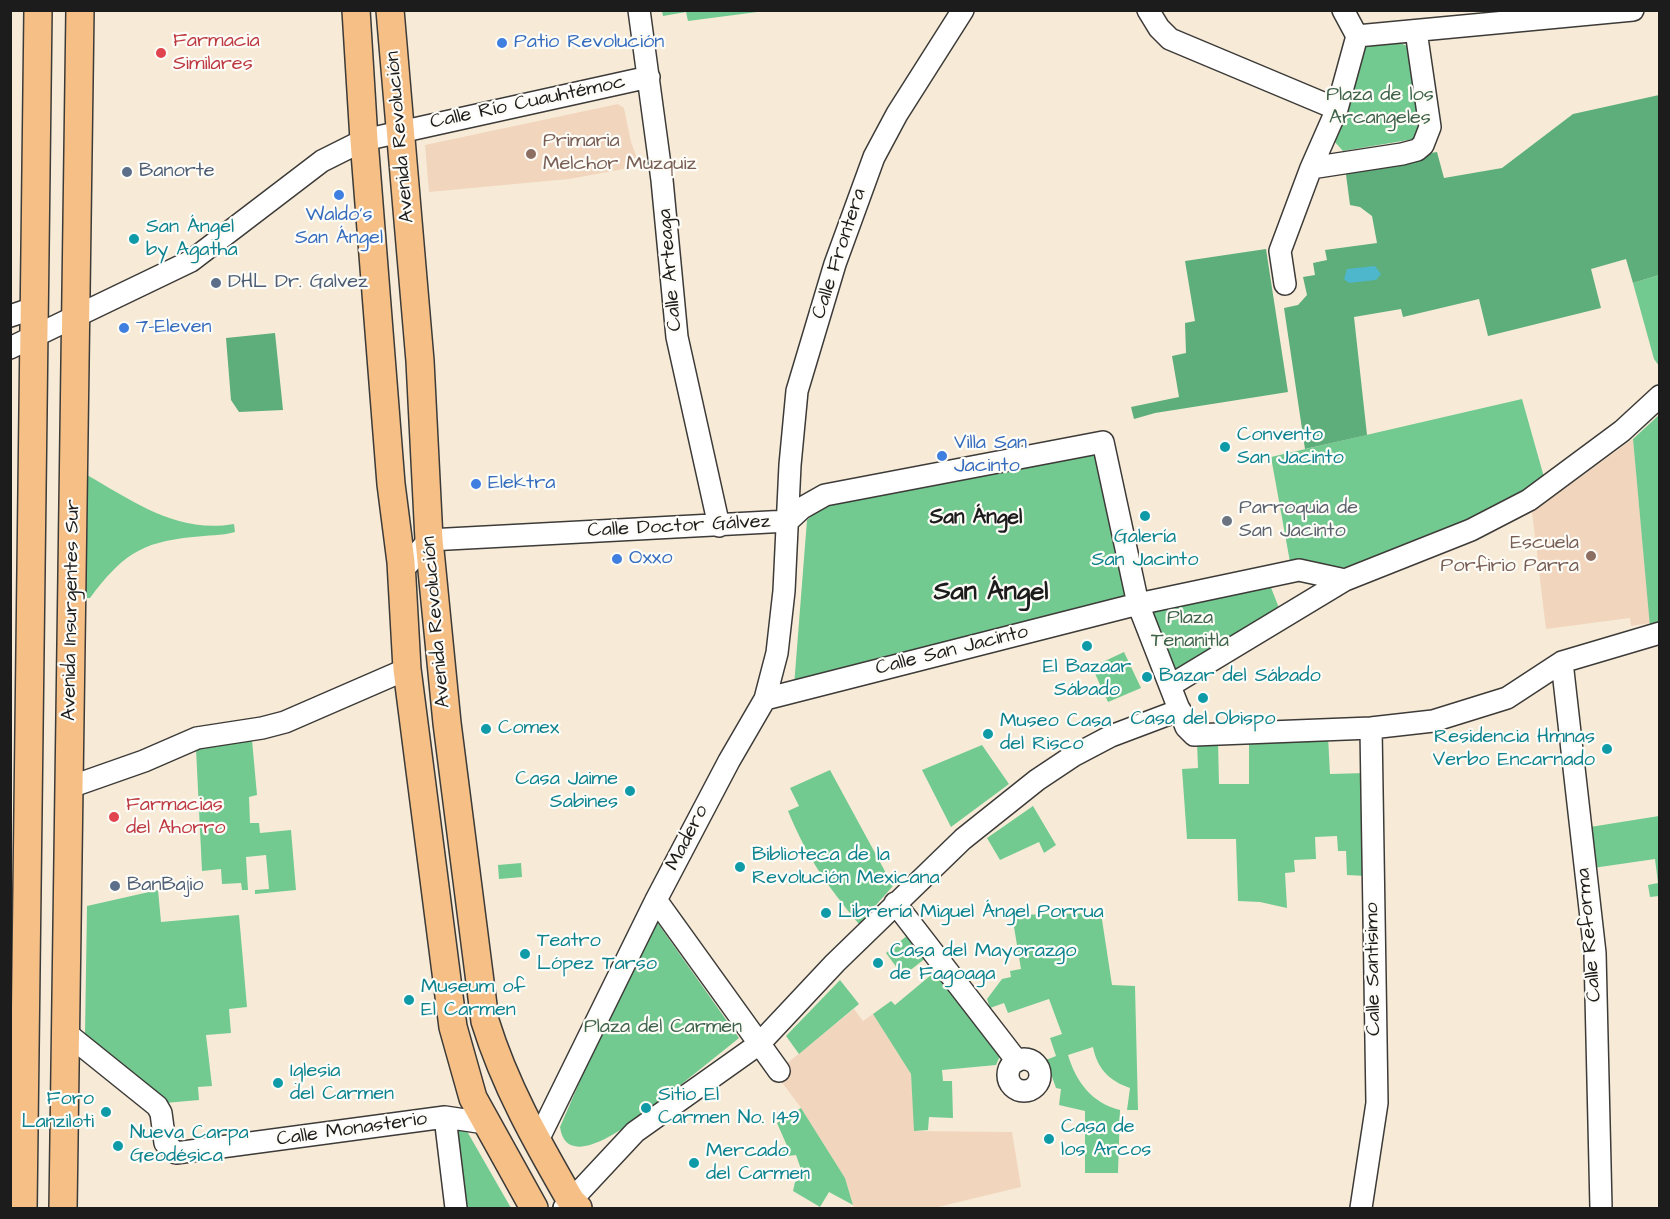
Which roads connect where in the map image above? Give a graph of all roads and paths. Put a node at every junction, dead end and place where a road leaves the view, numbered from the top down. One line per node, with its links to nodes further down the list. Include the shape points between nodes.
1 (38, 10): 18 (main road, Avenida Insurgentes Sur)
2 (80, 10): 19 (main road, Avenida Insurgentes Sur)
3 (356, 10): 15 (main road, Avenida Revolución)
4 (390, 10): 14 (main road, Avenida Revolución)
5 (639, 10): 12 (street, Calle Arteaga)
6 (963, 10): 22 (street, Calle Frontera, via 874,157 835,264 797,391)
7 (1148, 10): 13 (street, via 1170,39)
8 (1343, 10): 11 (street)
9 (1633, 10): 10 (street)
10 (1416, 31): 11 (street); 16 (street, via 1430,127 1423,145 1402,154)
11 (1357, 36): 13 (street)
12 (649, 77): 14 (street, Calle Río Cuauhtémoc); 23 (street, Calle Arteaga, via 676,337)
13 (1337, 109): 16 (street)
14 (400, 132): 15 (street, Calle Río Cuauhtémoc); 24 (main road, Avenida Revolución, via 419,350)
15 (364, 140): 19 (street, Calle Río Cuauhtémoc, via 322,160 191,261); 25 (main road, Avenida Revolución)
16 (1311, 168): 17 (street, via 1280,251)
17 (1286, 284)
18 (22, 312): 20 (main road, Avenida Insurgentes Sur)
19 (75, 318): 20 (street, Calle Río Cuauhtémoc); 36 (main road, Avenida Insurgentes Sur)
20 (22, 343): 35 (main road, Avenida Insurgentes Sur)
21 (1659, 396): 26 (street, via 1622,431 1529,500 1471,530)
22 (788, 521): 23 (street, Calle Doctor Gálvez); 27 (street, Calle Doctor Gálvez, via 825,495 1103,442); 32 (street, Madero, via 777,653)
23 (719, 526): 24 (street, Calle Doctor Gálvez)
24 (429, 540): 25 (street); 46 (main road, Avenida Revolución, via 447,723 485,1021 518,1110)
25 (401, 572): 30 (main road, Avenida Revolución)
26 (1346, 580): 27 (street, Calle San Jacinto, via 1299,570); 31 (street)
27 (1138, 604): 31 (street); 32 (street, Calle San Jacinto)
28 (1659, 633): 29 (street)
29 (1562, 662): 34 (street, via 1496,703 1433,721); 53 (street, Calle Reforma, via 1595,953)
30 (407, 669): 36 (street, via 285,722 197,738); 45 (main road, Avenida Revolución, via 453,1027 464,1072)
31 (1171, 685): 33 (street)
32 (765, 699): 37 (street, Madero)
33 (1180, 710): 34 (street, via 1189,731 1205,736); 38 (street, via 1111,736 1037,780 946,854)
34 (1371, 728): 52 (street, Calle Santisimo, via 1377,1103)
35 (20, 783): 43 (main road, Avenida Insurgentes Sur)
36 (70, 788): 39 (main road, Avenida Insurgentes Sur)
37 (656, 900): 40 (street); 46 (street, Madero)
38 (895, 903): 40 (street); 41 (street)
39 (65, 1032): 44 (street, Calle Monasterio, via 157,1106 165,1143 176,1153); 49 (main road, Avenida Insurgentes Sur)
40 (759, 1044): 42 (street); 47 (street, via 635,1132)
41 (1012, 1054)
42 (779, 1071)
43 (17, 1117): 48 (main road, Avenida Insurgentes Sur)
44 (445, 1117): 45 (street, Calle Monasterio); 50 (street)
45 (485, 1123): 51 (main road, Avenida Revolución)
46 (537, 1142): 47 (main road, Avenida Revolución)
47 (571, 1206)
48 (23, 1209)
49 (63, 1209)
50 (456, 1209)
51 (534, 1209)
52 (1361, 1209)
53 (1601, 1209)

